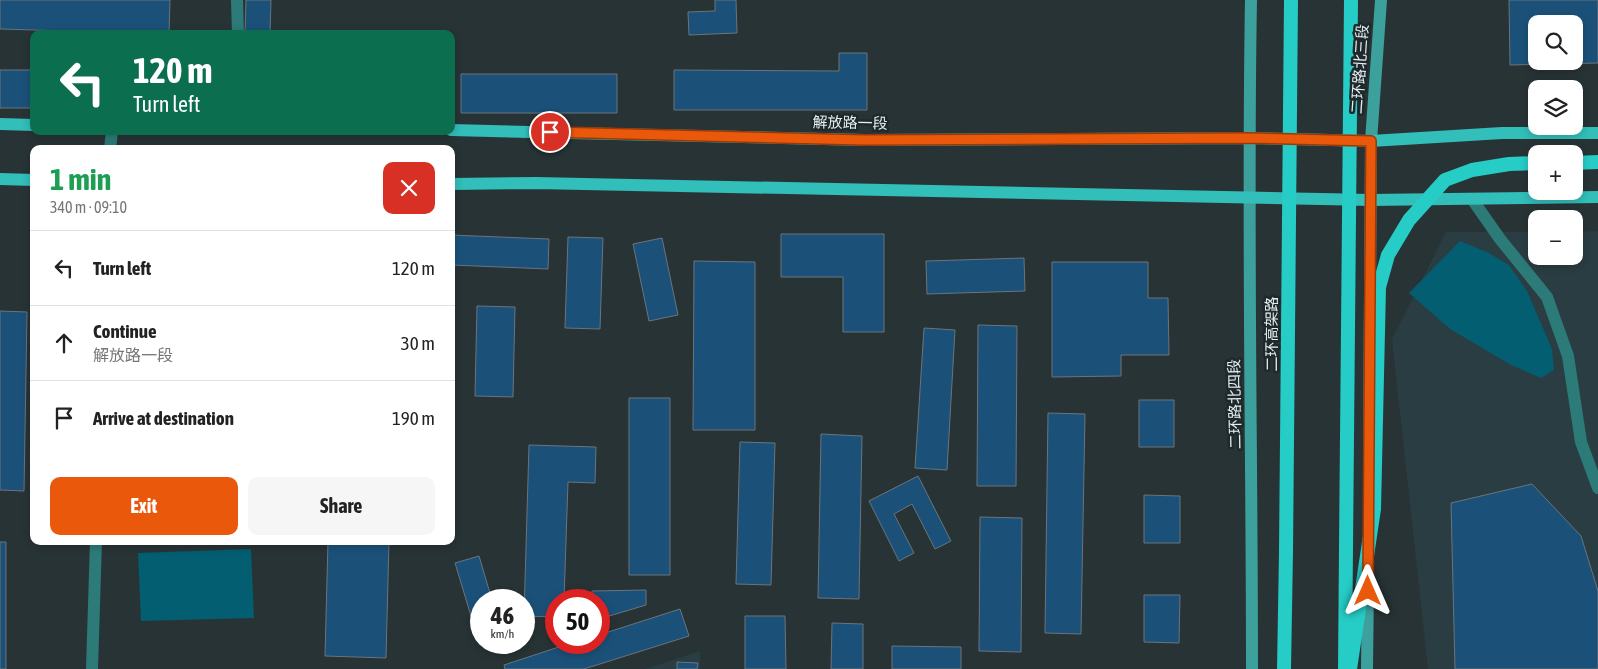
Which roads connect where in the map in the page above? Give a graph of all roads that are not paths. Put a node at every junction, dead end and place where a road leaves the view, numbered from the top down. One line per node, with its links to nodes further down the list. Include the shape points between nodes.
1 (237, 0): 6 (street)
2 (1250, 0): 11 (main road)
3 (1291, 0): 27 (highway, 二环高架路, bridge)
4 (1351, 0): 28 (highway, bridge)
5 (1381, 0): 12 (main road, 二环路北三段)
6 (238, 30)
7 (0, 124): 8 (main road)
8 (30, 125)
9 (455, 130): 11 (main road, 解放路一段, via 864,140)
10 (1598, 133): 12 (main road, 解放路一段, via 1502,133)
11 (1248, 138): 12 (main road, 解放路一段); 19 (main road, 二环路北四段)
12 (1371, 141): 22 (main road)
13 (1598, 162): 15 (highway)
14 (1528, 163): 29 (highway, bridge, via 1472,170 1445,180 1410,220 1388,255 1379,287 1374,509)
15 (1583, 163)
16 (0, 179): 17 (main road)
17 (30, 180)
18 (455, 184): 19 (main road)
19 (1248, 197): 22 (main road); 26 (main road, 二环路北四段)
20 (1598, 197): 21 (main road)
21 (1472, 198): 22 (main road); 23 (street, via 1547,297 1568,356 1581,442)
22 (1371, 200): 30 (main road)
23 (1598, 488)
24 (96, 545): 25 (street)
25 (92, 669)
26 (1252, 669)
27 (1284, 669)
28 (1345, 669)
29 (1350, 669)
30 (1367, 669)

